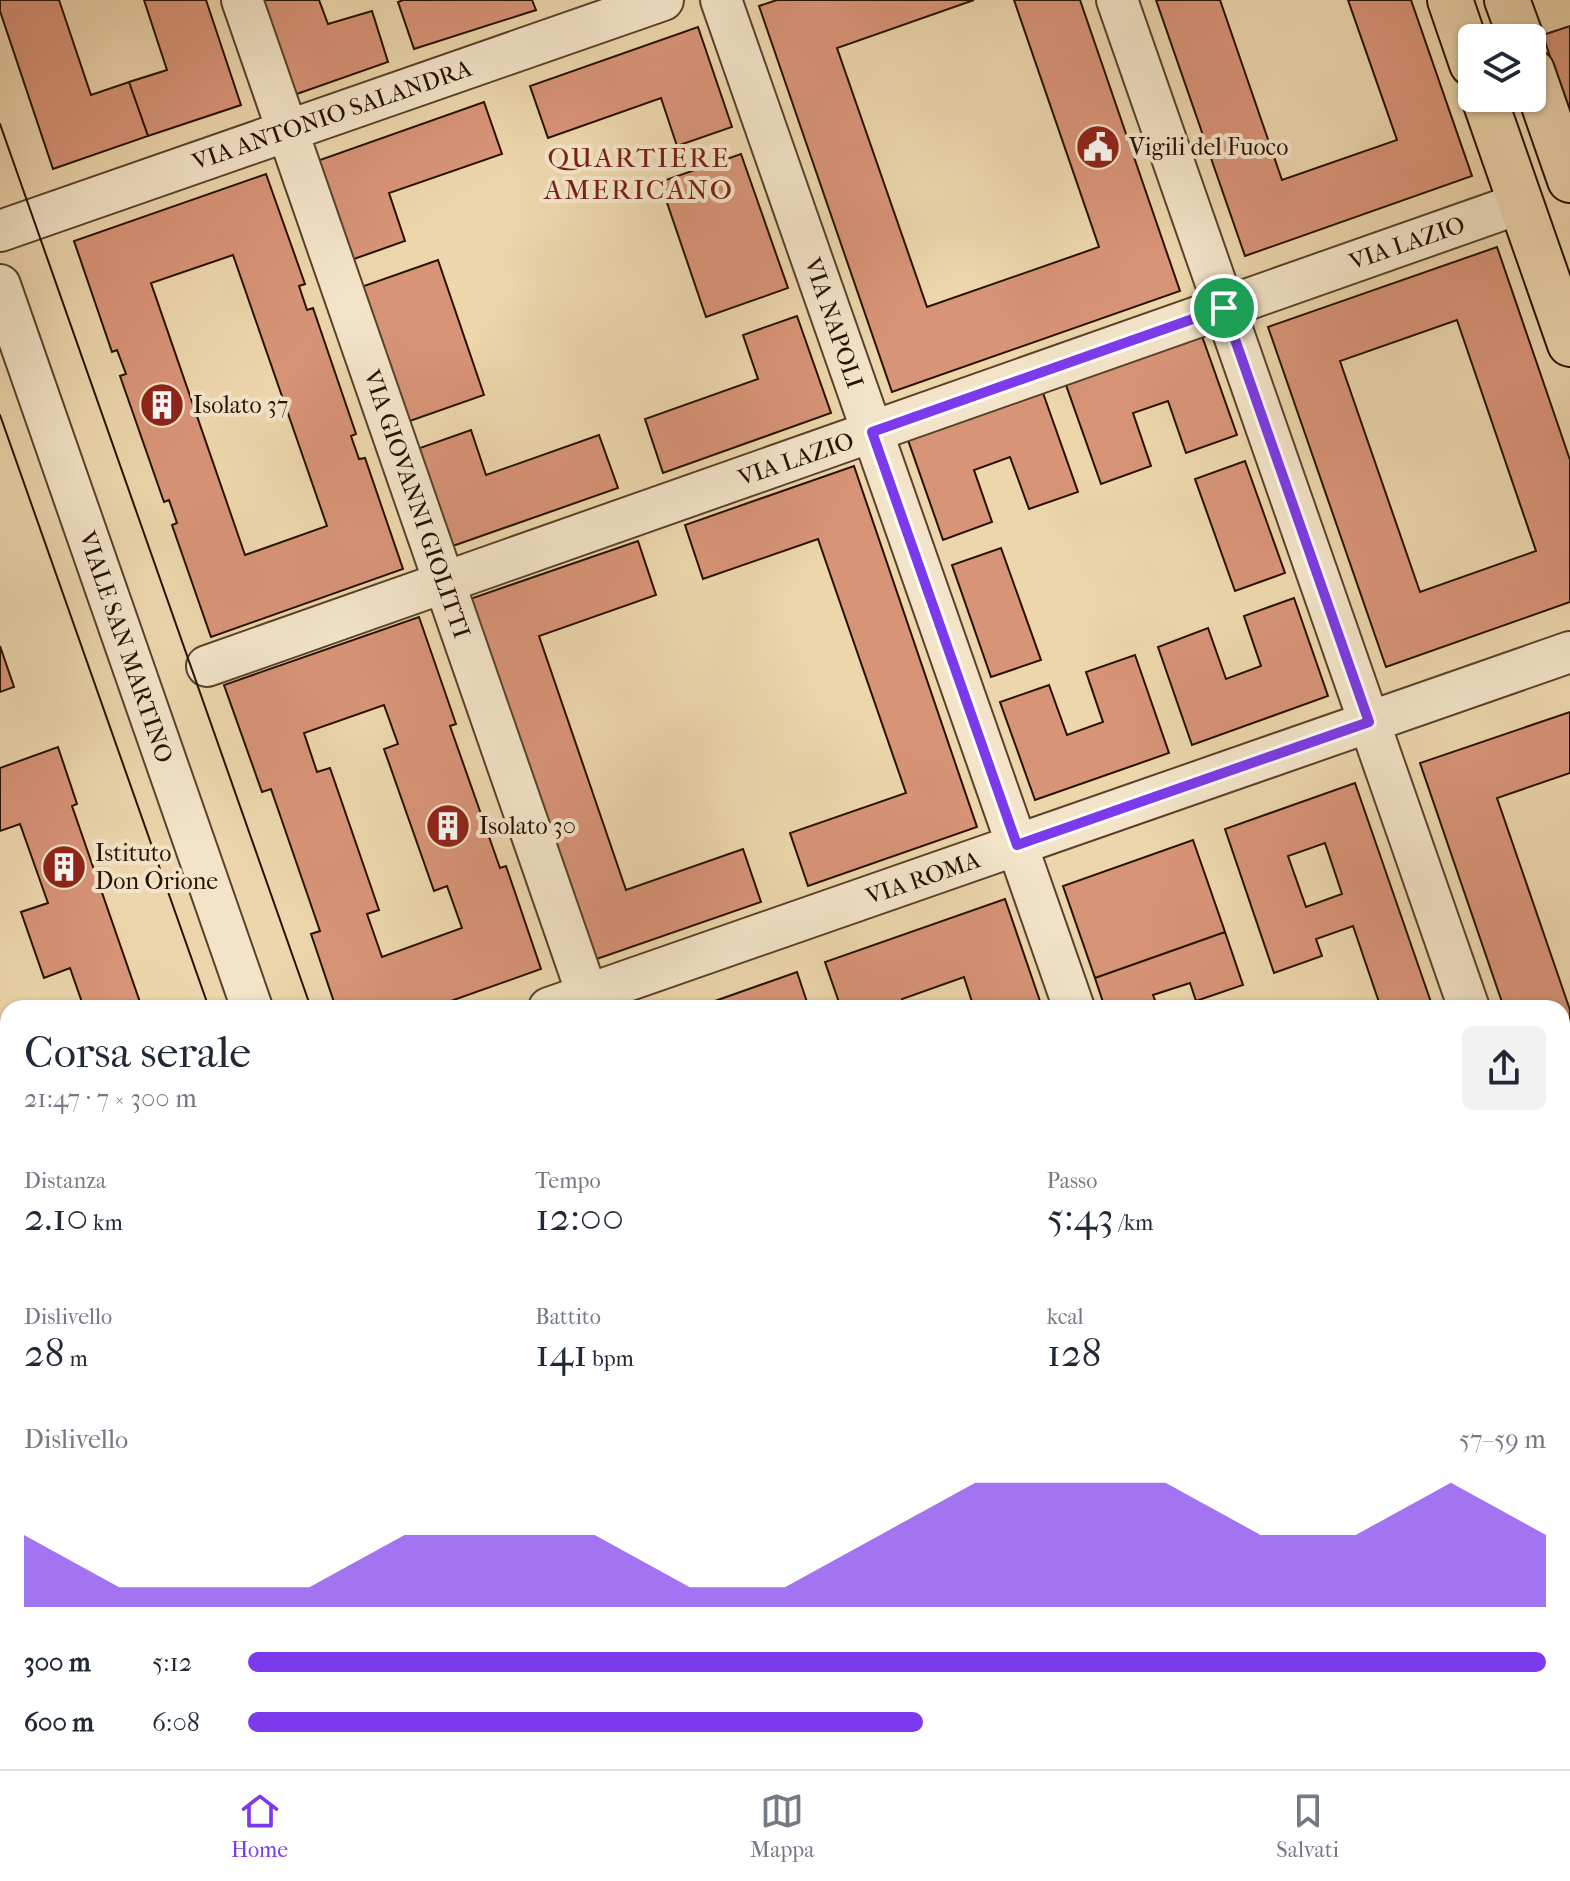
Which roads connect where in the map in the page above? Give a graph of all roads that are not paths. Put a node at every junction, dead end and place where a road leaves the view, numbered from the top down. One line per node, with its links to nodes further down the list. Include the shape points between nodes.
1 (242, 0): 11 (street, VIA GIOVANNI GIOLITTI)
2 (663, 0): 11 (street, VIA ANTONIO SALANDRA)
3 (721, 0): 18 (street, VIA NAPOLI)
4 (1117, 0): 16 (street)
5 (1450, 0): 7 (main road)
6 (1507, 0): 8 (main road)
7 (1458, 24)
8 (1516, 24)
9 (1546, 111): 12 (main road)
10 (1489, 112): 13 (main road)
11 (288, 131): 14 (street, VIA ANTONIO SALANDRA); 19 (street, VIA GIOVANNI GIOLITTI)
12 (1570, 180)
13 (1521, 203): 16 (street, VIA LAZIO); 17 (main road)
14 (0, 231)
15 (0, 285): 24 (street, VIALE SAN MARTINO)
16 (1224, 308): 18 (street, VIA LAZIO); 22 (street)
17 (1570, 344)
18 (872, 432): 19 (street, VIA LAZIO); 23 (street, VIA NAPOLI)
19 (444, 583): 21 (street, VIA LAZIO); 25 (street, VIA GIOVANNI GIOLITTI)
20 (1570, 652): 22 (street, VIA ROMA)
21 (207, 666)
22 (1369, 722): 23 (street, VIA ROMA); 28 (street)
23 (1017, 845): 26 (street, VIA ROMA); 27 (street, VIA NAPOLI)
24 (249, 1000)
25 (590, 1000)
26 (593, 1000)
27 (1071, 1000)
28 (1466, 1000)

